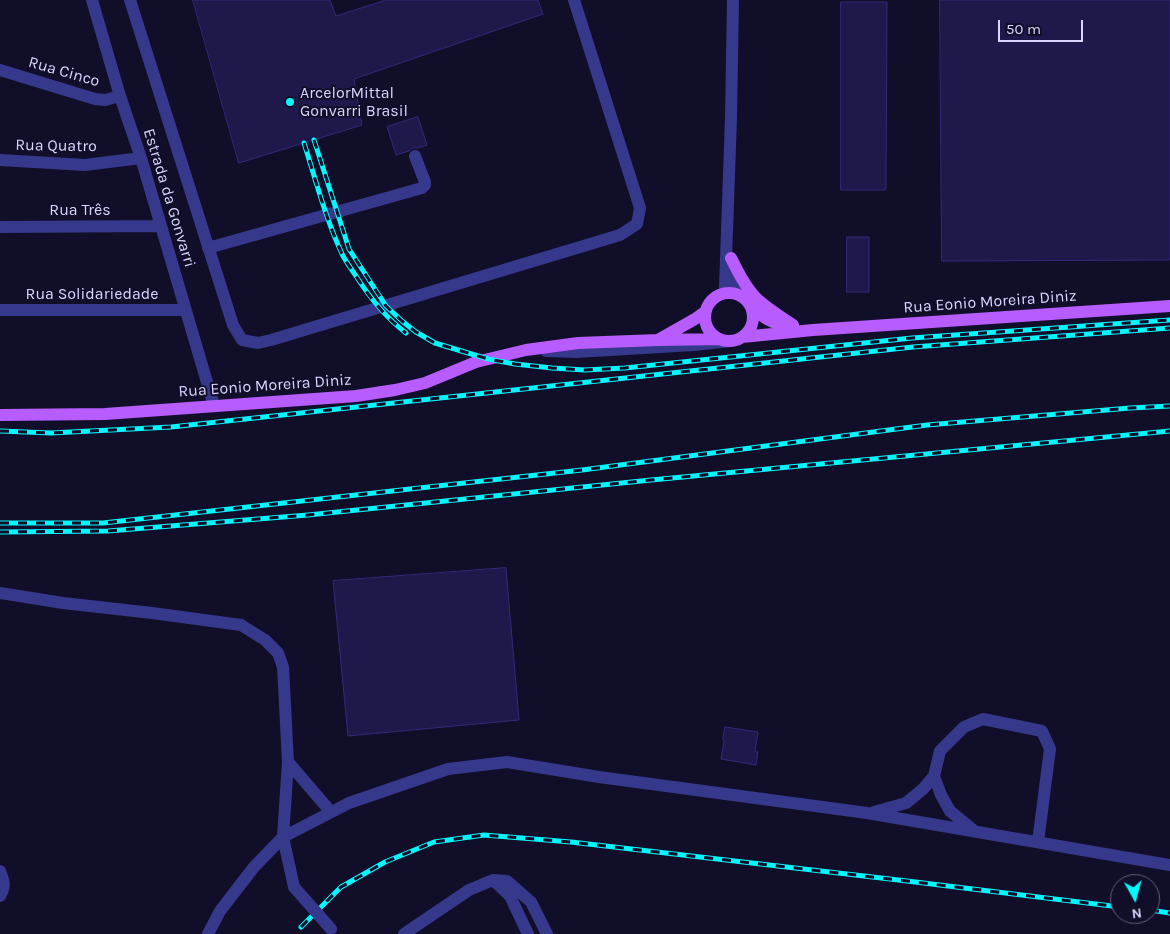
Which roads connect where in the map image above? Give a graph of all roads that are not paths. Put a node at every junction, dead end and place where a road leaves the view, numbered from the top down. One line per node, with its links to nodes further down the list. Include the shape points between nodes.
1 (92, 0): 6 (street, Estrada da Gonvarri)
2 (130, 0): 13 (street)
3 (574, 0): 13 (street, via 640,208 637,224 620,234 258,343 242,340 233,326)
4 (733, 0): 12 (street)
5 (0, 70): 6 (street, Rua Cinco, via 95,99)
6 (120, 96): 8 (street, Estrada da Gonvarri)
7 (415, 156): 13 (street, via 425,182 422,188)
8 (141, 158): 9 (street, Rua Quatro, via 85,165); 10 (street, Estrada da Gonvarri)
9 (0, 160)
10 (160, 226): 11 (street, Rua Três); 19 (street, Estrada da Gonvarri)
11 (0, 227)
12 (728, 236): 14 (street); 15 (street, via 725,286)
13 (208, 248)
14 (730, 258): 15 (street); 21 (main road, via 757,299)
15 (731, 293): 16 (main road, via 745,298); 20 (main road, via 717,296)
16 (751, 306): 21 (main road, Rua Eonio Moreira Diniz, via 774,323); 23 (main road, via 754,317 750,328)
17 (1170, 306): 22 (main road, Rua Eonio Moreira Diniz)
18 (0, 310): 19 (street, Rua Solidariedade)
19 (185, 310): 26 (street, Estrada da Gonvarri)
20 (706, 311): 23 (main road, via 706,322 711,332); 24 (main road, Rua Eonio Moreira Diniz)
21 (793, 325): 22 (main road, Rua Eonio Moreira Diniz)
22 (813, 330): 23 (main road, Rua Eonio Moreira Diniz)
23 (731, 339): 24 (main road, Rua Eonio Moreira Diniz); 25 (street, Rua Eonio Moreira Diniz, via 694,345 576,352)
24 (658, 340): 25 (main road, Rua Eonio Moreira Diniz, via 578,343)
25 (526, 350): 26 (main road, Rua Eonio Moreira Diniz, via 476,362 425,383 396,390)
26 (214, 406): 27 (main road, Rua Eonio Moreira Diniz, via 106,414)
27 (0, 415)
28 (0, 593): 29 (street)
29 (41, 600): 30 (street); 31 (street, via 241,625 265,640 278,653 283,667)
30 (0, 602)
31 (288, 762): 33 (street); 36 (street)
32 (934, 776): 34 (street, via 906,803); 35 (street, via 950,811); 37 (street, via 940,751 964,727 983,719 1042,731 1050,749)
33 (331, 812): 34 (street, via 448,769 507,762); 36 (street)
34 (867, 813): 35 (street)
35 (974, 831): 37 (street)
36 (282, 837): 42 (street, bridge, via 294,887); 43 (street, via 248,874 220,911)
37 (1038, 842): 38 (street)
38 (1170, 865)
39 (0, 871): 41 (street, via 4,882)
40 (493, 880): 44 (street, via 469,890); 45 (street, via 510,896); 46 (street, via 508,881 531,902)
41 (0, 896)
42 (335, 932)
43 (208, 934)
44 (404, 934)
45 (528, 934)
46 (547, 934)

